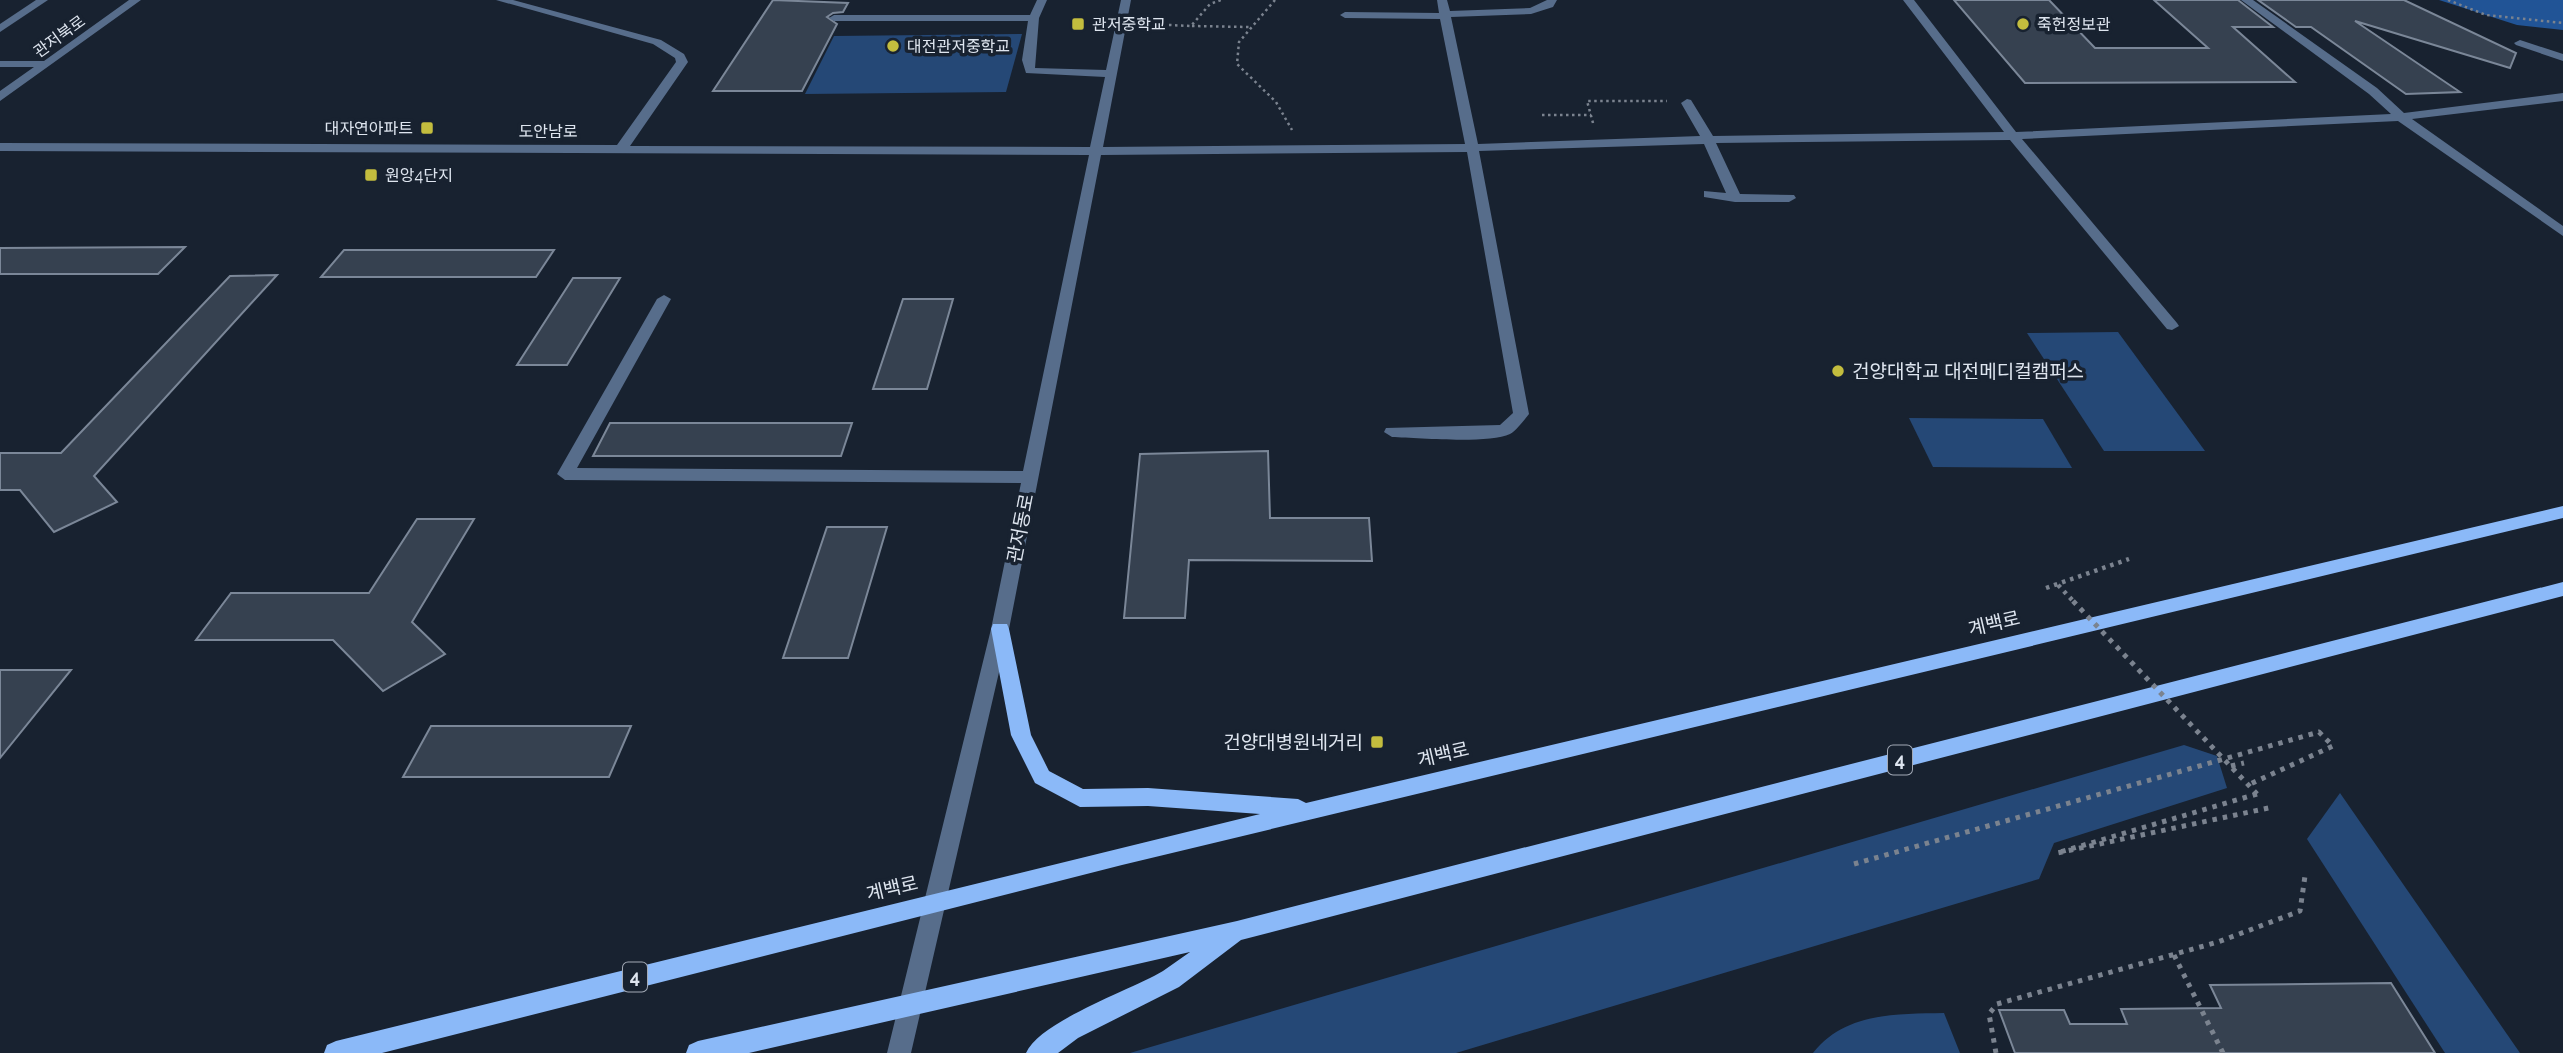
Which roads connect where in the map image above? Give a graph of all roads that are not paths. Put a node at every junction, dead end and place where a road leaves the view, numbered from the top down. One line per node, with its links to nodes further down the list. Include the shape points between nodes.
1 (43, 0): 15 (street)
2 (136, 0): 19 (street, 관저북로)
3 (501, 0): 29 (street, via 657,42 680,56 682,62)
4 (1042, 0): 14 (street)
5 (1126, 0): 20 (street, 관저동로)
6 (1481, 0): 7 (street, via 1502,4)
7 (1519, 0)
8 (1552, 0): 11 (street, via 1531,11)
9 (1908, 0): 25 (street)
10 (2246, 0): 24 (street, via 2373,91)
11 (1444, 10): 12 (street); 28 (street)
12 (1345, 16)
13 (834, 18): 14 (street)
14 (1034, 18): 20 (street, via 1030,71)
15 (0, 29)
16 (2520, 43): 17 (street)
17 (2563, 58)
18 (0, 64): 19 (street)
19 (46, 64): 21 (street, 관저북로)
20 (1111, 74): 30 (street, 관저동로)
21 (0, 97)
22 (2563, 97): 24 (street, 도안남로)
23 (1688, 103): 26 (street)
24 (2401, 117): 25 (street, 도안남로); 34 (street)
25 (2012, 136): 26 (street, 도안남로); 36 (street)
26 (1708, 140): 28 (street, 도안남로); 32 (street)
27 (0, 147): 29 (street, 도안남로)
28 (1472, 147): 30 (street, 도안남로); 37 (street, via 1521,414 1506,430)
29 (621, 149): 30 (street, 도안남로)
30 (1096, 151): 38 (street, 관저동로)
31 (1709, 194): 32 (street)
32 (1735, 198): 33 (street)
33 (1789, 198)
34 (2563, 232)
35 (664, 299): 38 (street, via 565,474)
36 (2172, 326)
37 (1392, 432)
38 (1030, 477): 41 (street, 관저동로)
39 (2563, 512): 42 (main road, 계백로 / 4)
40 (2563, 589): 44 (main road, 4)
41 (1000, 629): 42 (main road, via 1021,735 1042,777 1080,798 1148,797); 43 (street, 관저동로)
42 (1315, 810): 43 (main road, 계백로 / 4)
43 (935, 904): 45 (street, 관저동로); 46 (main road, 계백로 / 4)
44 (1237, 931): 45 (main road, 4); 49 (main road, via 1171,979 1069,1030)
45 (911, 1004): 47 (main road, 4); 48 (street, 관저동로)
46 (336, 1053)
47 (698, 1053)
48 (899, 1053)
49 (1038, 1053)

